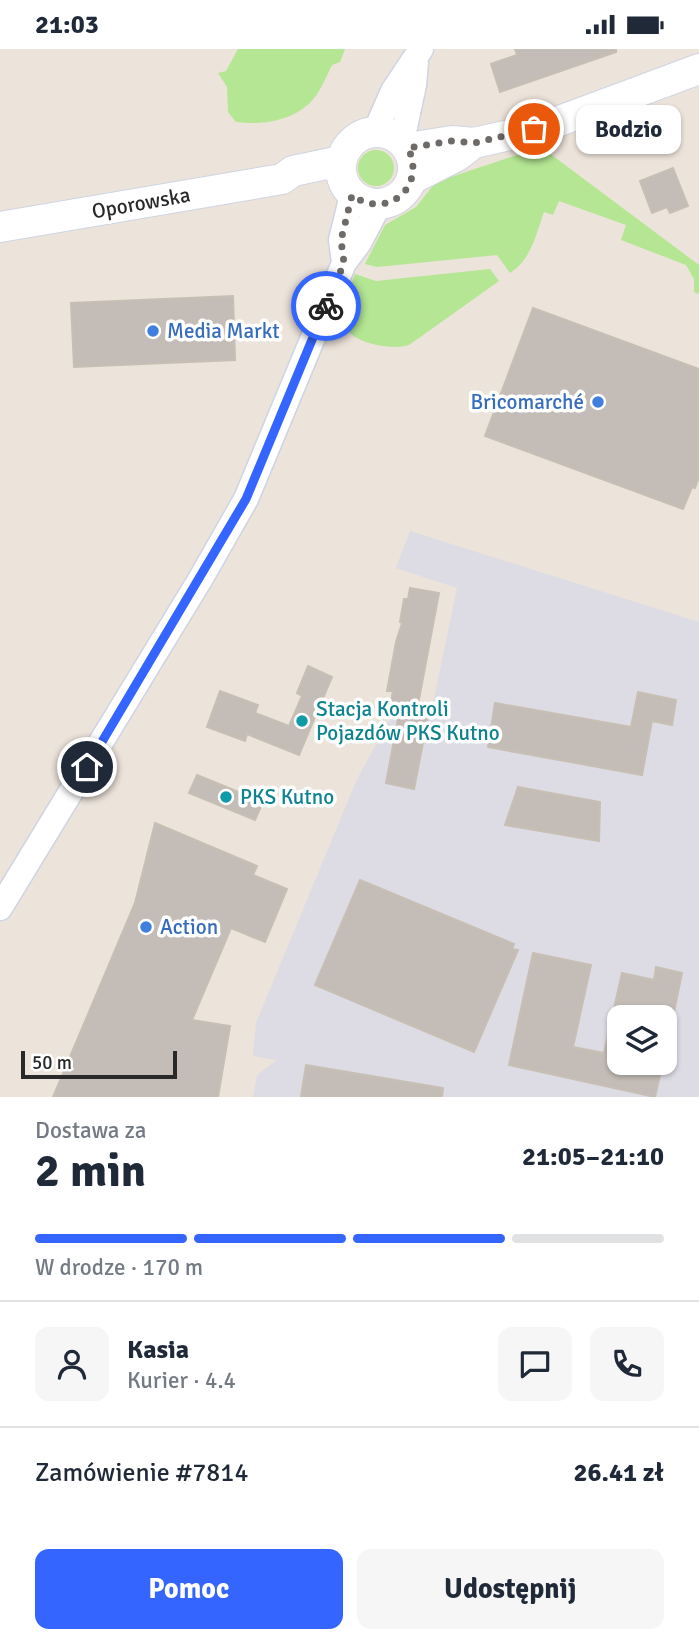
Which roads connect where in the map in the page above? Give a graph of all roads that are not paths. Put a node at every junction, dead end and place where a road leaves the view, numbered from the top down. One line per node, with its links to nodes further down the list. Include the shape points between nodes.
1 (418, 54): 3 (street, via 393,91)
2 (699, 69): 4 (street, via 554,123)
3 (395, 140): 4 (street); 5 (street, via 413,163); 6 (street, via 362,135 351,143)
4 (474, 143): 5 (street)
5 (412, 179): 6 (street, via 399,197)
6 (354, 187): 7 (street, Oporowska, via 293,171 282,179); 8 (street, via 341,240 344,263 246,499)
7 (0, 227)
8 (0, 908)

